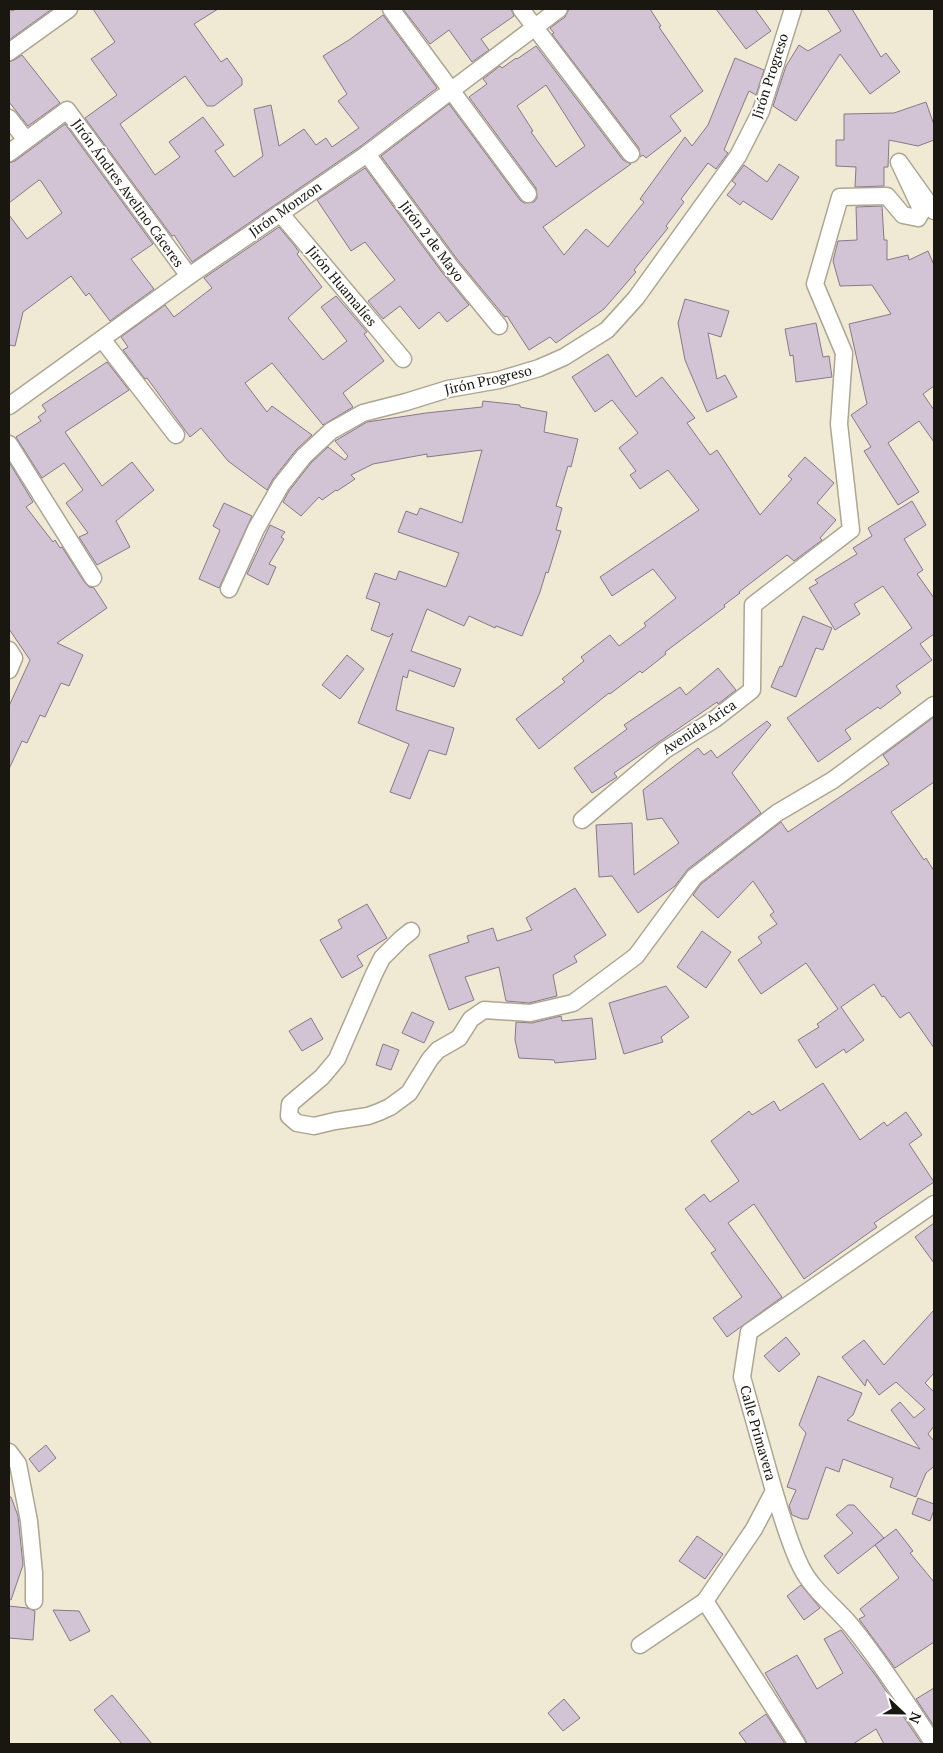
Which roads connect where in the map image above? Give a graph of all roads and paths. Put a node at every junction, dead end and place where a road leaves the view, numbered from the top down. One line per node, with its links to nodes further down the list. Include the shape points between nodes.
1 (69, 9): 7 (street)
2 (391, 9): 8 (street)
3 (521, 9): 6 (street)
4 (559, 9): 6 (street, Jirón Monzon)
5 (793, 9): 25 (street, Jirón Progreso, via 761,111 738,156 636,298 607,330 564,357 539,368 363,413 332,431 304,456 281,485 256,529)
6 (535, 26): 8 (street, Jirón Monzon); 13 (street)
7 (9, 52)
8 (452, 89): 12 (street, Jirón Monzon); 14 (street)
9 (9, 118): 10 (street)
10 (26, 140): 11 (street); 17 (street, Jirón Ándres Avelino Cáceres, via 67,110)
11 (9, 153)
12 (366, 154): 16 (street, Jirón Monzon); 18 (street, Jirón 2 de Mayo, via 448,265)
13 (632, 154)
14 (528, 194)
15 (934, 212): 27 (street, Avenida Arica, via 899,162 922,211 918,218 903,216 887,196 840,197 815,284 844,354 839,424 851,530 753,605 752,690 715,719 665,750)
16 (280, 213): 17 (street, Jirón Monzon); 20 (street, Jirón Huamalíes)
17 (189, 276): 19 (street, Jirón Monzon)
18 (499, 326)
19 (102, 339): 21 (street, Jirón Monzon); 22 (street)
20 (403, 359)
21 (9, 406)
22 (176, 435)
23 (9, 444): 24 (street)
24 (92, 578)
25 (229, 589)
26 (934, 705): 28 (street, via 833,780 777,813 694,877 636,956 573,1003 530,1013 484,1010 471,1019 459,1038 430,1059 409,1093 390,1108 368,1116 314,1126 297,1124 289,1116 290,1104 322,1077 337,1059 382,958)
27 (582, 820)
28 (411, 931)
29 (934, 1204): 31 (street, Calle Primavera, via 749,1332 742,1377)
30 (9, 1452): 33 (street, via 18,1464 28,1514)
31 (774, 1491): 32 (street, Calle Primavera, via 754,1529); 36 (street, via 801,1567 814,1587 852,1627)
32 (706, 1601): 34 (street, Calle Primavera); 35 (street)
33 (34, 1602)
34 (640, 1644)
35 (797, 1744)
36 (934, 1744)

